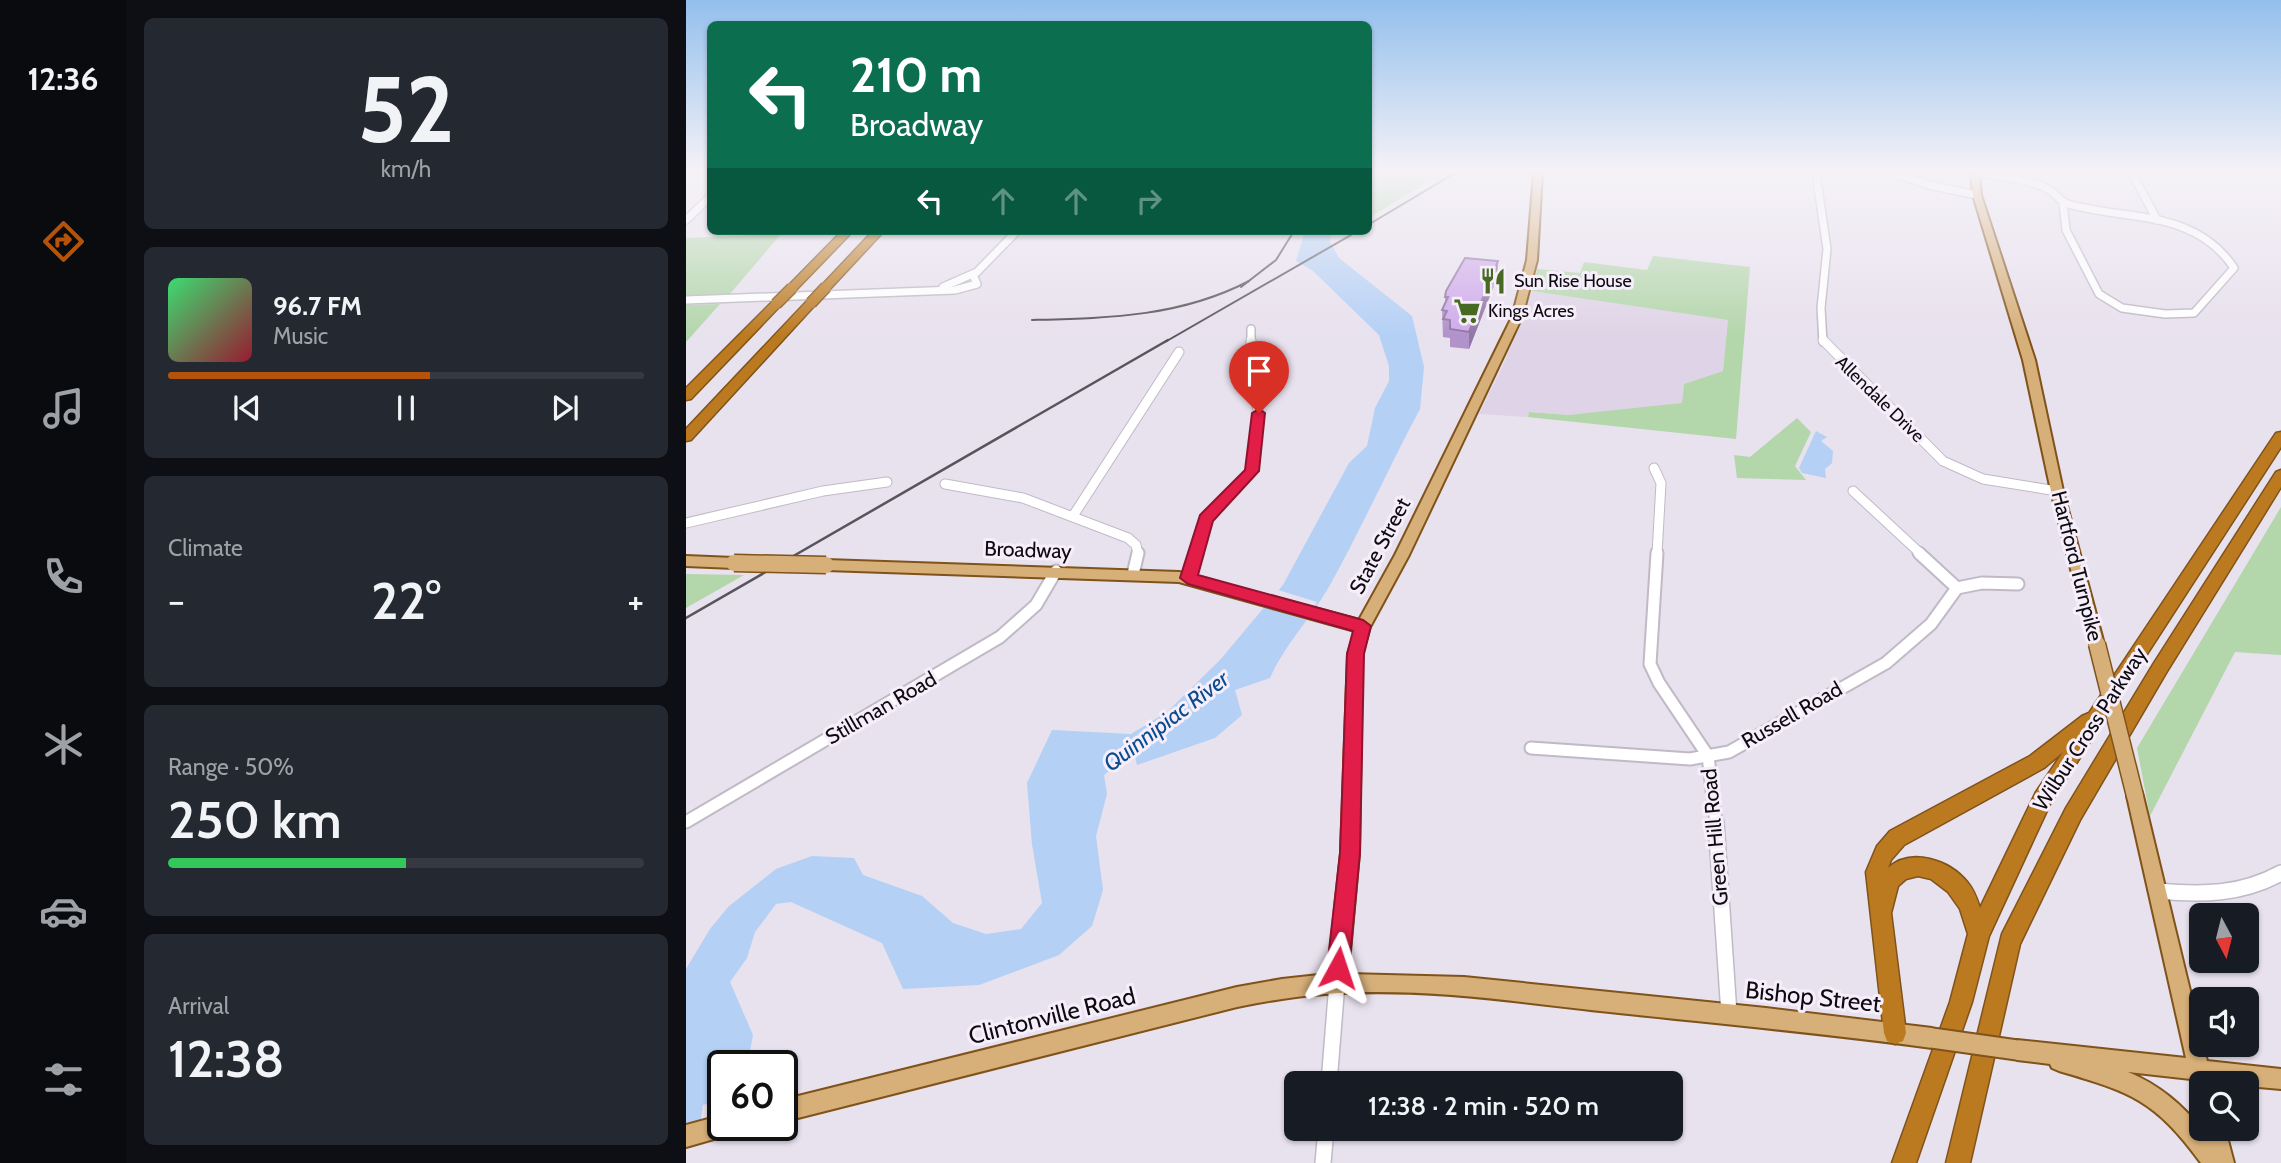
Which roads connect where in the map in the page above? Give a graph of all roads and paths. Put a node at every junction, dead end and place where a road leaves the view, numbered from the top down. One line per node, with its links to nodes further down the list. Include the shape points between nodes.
1 (1534, 227): 31 (main road, State Street, via 1532,260 1517,317)
2 (1824, 227): 22 (street, Allendale Drive, via 1823,343 1943,461 1960,472)
3 (1987, 227): 22 (main road, Hartford Turnpike, via 2029,360)
4 (2067, 227): 5 (street, via 2099,294 2122,308 2194,313 2234,268 2223,246)
5 (2180, 227)
6 (844, 235): 14 (highway, bridge)
7 (875, 235): 16 (highway, bridge)
8 (1013, 235): 9 (street)
9 (973, 275): 10 (street); 10 (street, via 977,284)
10 (930, 292): 11 (street)
11 (686, 300)
12 (1251, 329): 28 (street, via 1250,379 1259,413 1252,471 1206,519)
13 (1179, 352): 23 (street)
14 (686, 396)
15 (2281, 436): 32 (highway, Wilbur Cross Parkway)
16 (686, 437)
17 (1654, 468): 34 (street, Green Hill Road, via 1661,482 1650,664)
18 (2281, 475): 54 (highway, Wilbur Cross Parkway, via 2073,814 2010,942)
19 (887, 482): 24 (street, via 822,491)
20 (945, 484): 23 (street, via 1008,494)
21 (1853, 491): 30 (street)
22 (2057, 491): 37 (main road, Hartford Turnpike, bridge)
23 (1073, 516): 27 (street, via 1136,543 1139,551)
24 (686, 523)
25 (686, 561): 26 (main road, Broadway, bridge)
26 (1056, 571): 27 (main road, Broadway); 35 (street, Stillman Road, via 1036,605 1000,637)
27 (1133, 574): 28 (main road, Broadway)
28 (1188, 578): 31 (main road, Broadway)
29 (2018, 584): 30 (street)
30 (1957, 588): 34 (street, Russell Road, via 1931,624 1886,663 1729,752)
31 (1363, 626): 40 (main road, State Street, via 1354,666 1350,853)
32 (2101, 711): 38 (highway, via 2038,762 1897,838 1876,872); 39 (highway, Wilbur Cross Parkway, via 2043,798)
33 (1531, 748): 34 (street, Russell Road, via 1690,759)
34 (1707, 756): 41 (street, Green Hill Road, via 1714,787)
35 (686, 822)
36 (2281, 873): 37 (street, via 2246,891)
37 (2157, 891): 45 (main road, Hartford Turnpike)
38 (1881, 925): 39 (highway, via 1889,881 1902,869 1918,866 1946,876 1962,892); 42 (highway)
39 (1979, 934): 56 (highway, Wilbur Cross Parkway, via 1961,1002)
40 (1337, 983): 41 (main road, Bishop Street, via 1464,987); 44 (street, State Street); 49 (main road, Clintonville Road, via 1262,992)
41 (1729, 1014): 42 (main road, Bishop Street)
42 (1905, 1034): 43 (main road, Bishop Street, bridge)
43 (2017, 1049): 46 (main road, Bishop Street); 57 (main road, via 2110,1075 2153,1093 2179,1115)
44 (1330, 1071)
45 (2199, 1071)
46 (2189, 1075)
47 (2259, 1078): 48 (main road, Bishop Street)
48 (2281, 1079)
49 (798, 1107)
50 (707, 1130): 51 (main road)
51 (686, 1136)
52 (1325, 1141): 55 (street)
53 (2217, 1141): 58 (main road)
54 (1960, 1161)
55 (1324, 1163)
56 (1904, 1163)
57 (2214, 1163)
58 (2223, 1163)

